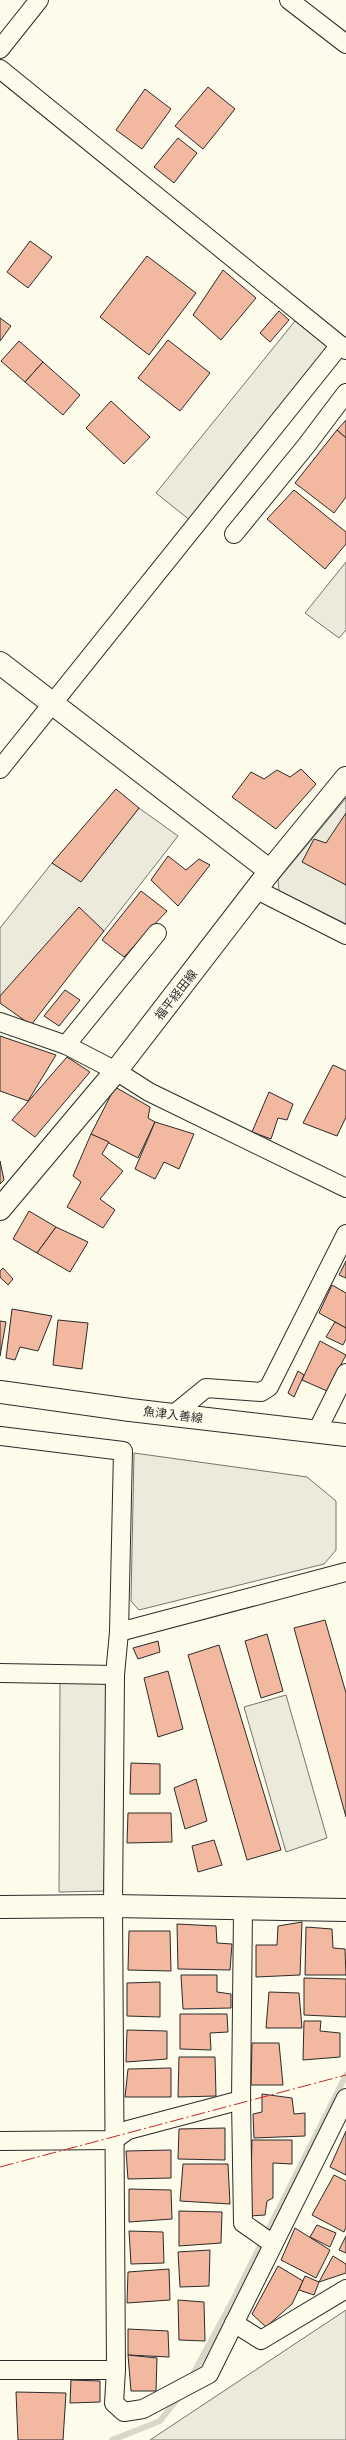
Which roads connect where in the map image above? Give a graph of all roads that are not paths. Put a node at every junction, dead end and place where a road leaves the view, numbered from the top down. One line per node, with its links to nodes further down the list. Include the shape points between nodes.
1 (39, 0): 4 (street)
2 (289, 0): 3 (street)
3 (346, 44)
4 (0, 49)
5 (0, 69): 6 (street)
6 (343, 348): 10 (street)
7 (346, 393): 8 (street)
8 (234, 534)
9 (0, 663): 10 (main road)
10 (54, 704): 11 (street); 13 (main road)
11 (0, 769)
12 (346, 778): 13 (main road, 福平経田線)
13 (270, 871): 14 (main road, 福平経田線)
14 (257, 890): 16 (street); 19 (main road, 福平経田線)
15 (157, 933): 18 (street)
16 (346, 935)
17 (0, 1022): 18 (street)
18 (66, 1045): 19 (street)
19 (116, 1071): 20 (street, via 149,1092); 21 (main road, 福平経田線)
20 (346, 1188)
21 (0, 1209)
22 (346, 1234): 25 (street, via 269,1387 261,1392 206,1388)
23 (346, 1373): 26 (street)
24 (0, 1392): 25 (main road, 魚津入善線)
25 (173, 1415): 26 (main road, 魚津入善線)
26 (317, 1431): 27 (main road, 魚津入善線)
27 (346, 1434)
28 (0, 1436): 30 (street, via 123,1451)
29 (346, 1572): 30 (street)
30 (119, 1632): 32 (street)
31 (0, 1673): 32 (street)
32 (115, 1675): 33 (street)
33 (112, 1906): 34 (main road); 35 (main road); 39 (street)
34 (0, 1907)
35 (243, 1910): 36 (main road); 38 (street)
36 (346, 1910)
37 (346, 2098): 41 (street)
38 (241, 2100): 39 (street, via 128,2130); 41 (street, via 243,2223)
39 (114, 2140): 40 (street); 45 (street)
40 (0, 2141)
41 (273, 2244): 43 (street)
42 (346, 2289): 43 (street, via 261,2340)
43 (234, 2323): 45 (street, via 209,2374 143,2409 124,2412 114,2403)
44 (0, 2370): 45 (street)
45 (116, 2370)

